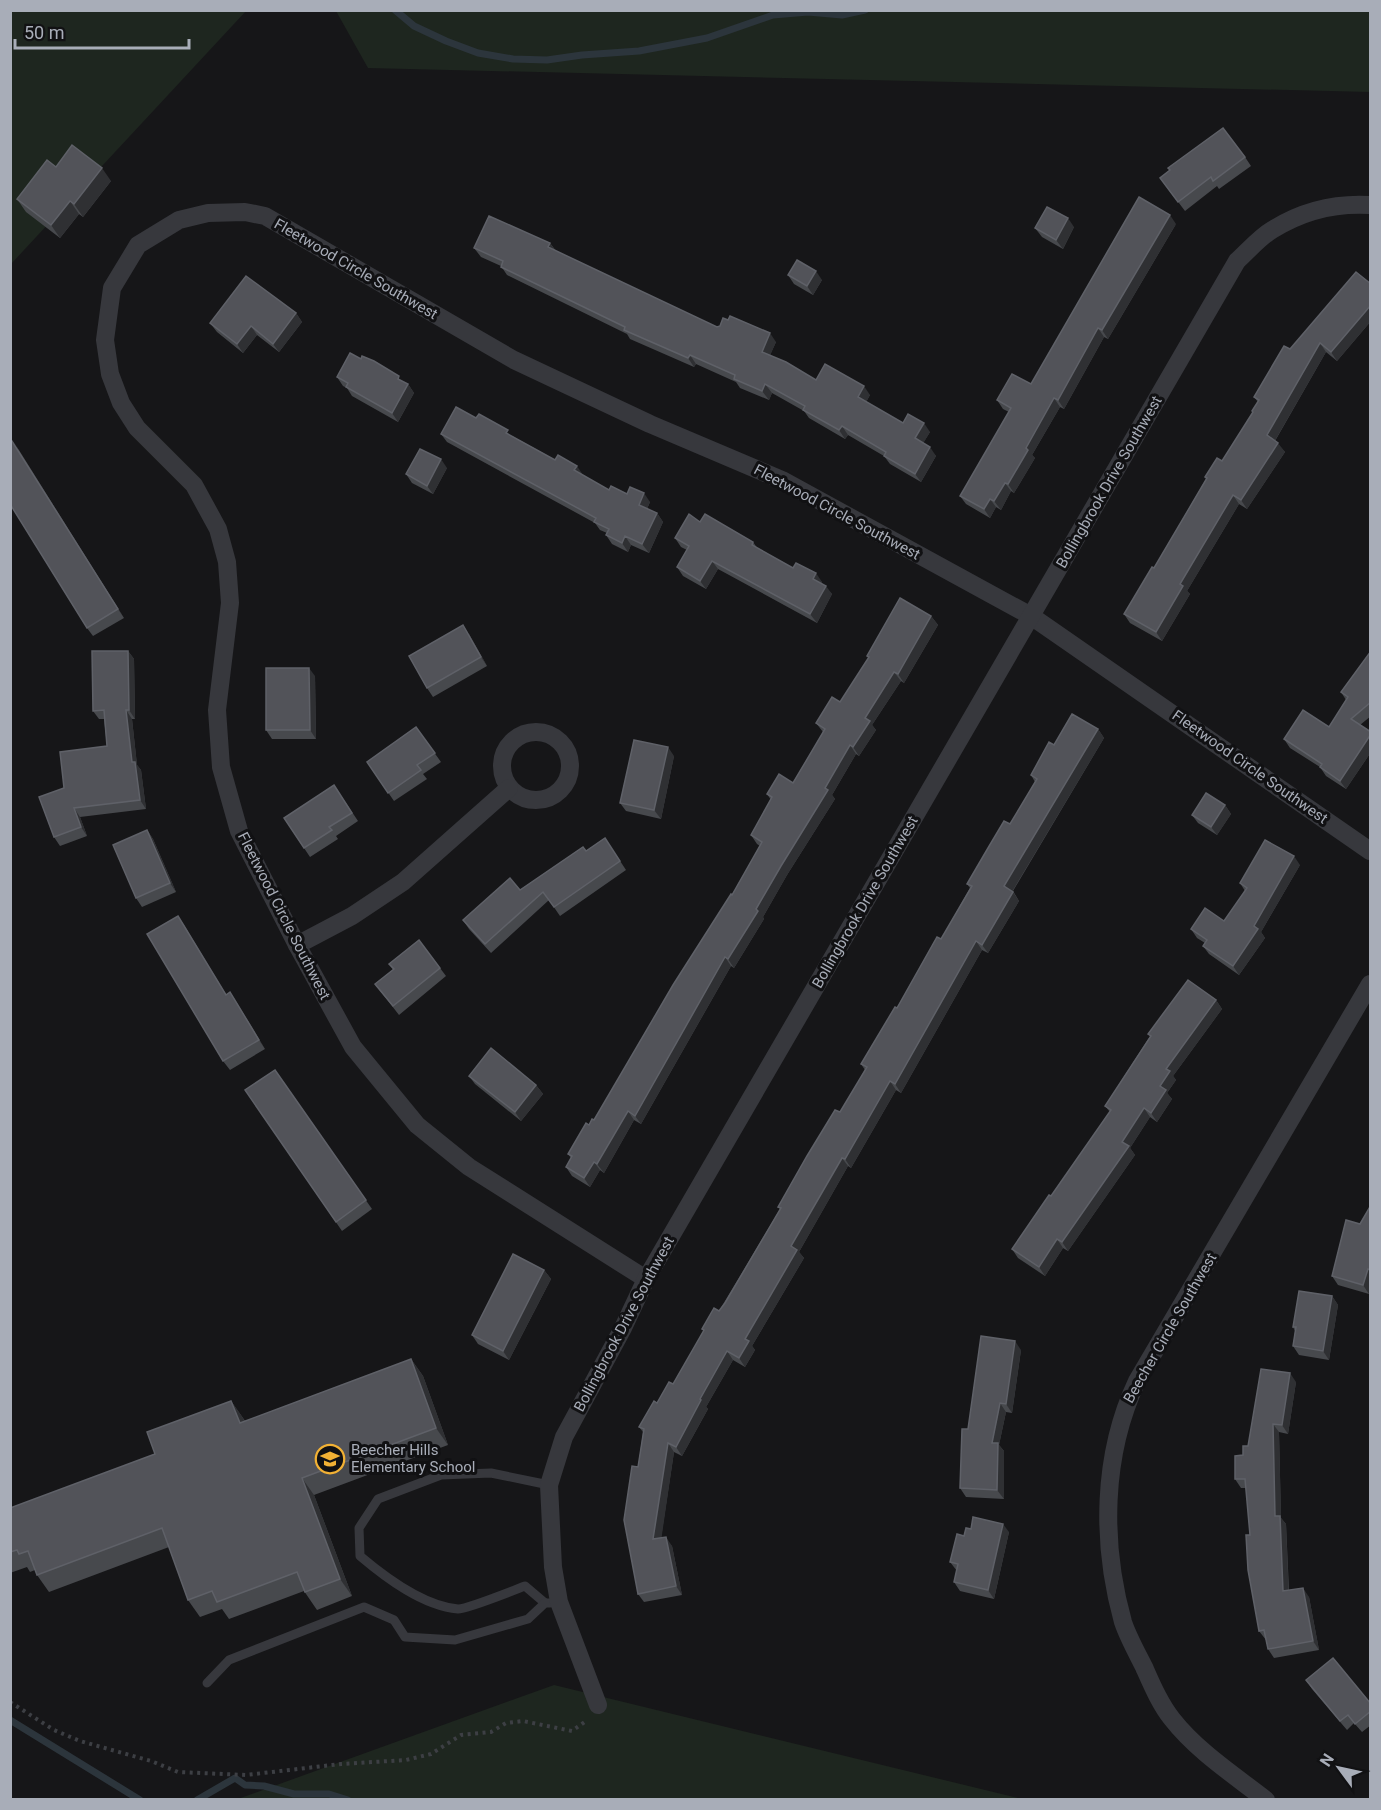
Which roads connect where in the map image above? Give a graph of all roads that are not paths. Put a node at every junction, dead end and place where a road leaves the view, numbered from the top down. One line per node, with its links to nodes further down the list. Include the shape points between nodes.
1 (1371, 205): 2 (street, Bollingbrook Drive Southwest, via 1318,209 1272,230 1237,261)
2 (1031, 616): 4 (street, Fleetwood Circle Southwest); 5 (street, Fleetwood Circle Southwest, via 782,480 514,360 265,216 208,213 179,220 138,245 112,288 105,340 110,374 121,403 137,428 194,485 218,529 227,562 230,603 217,710 221,767 239,831); 7 (street, Bollingbrook Drive Southwest)
3 (509, 788): 5 (street, via 403,882 352,916)
4 (1371, 851)
5 (297, 945): 7 (street, Fleetwood Circle Southwest, via 353,1047 417,1125 469,1167)
6 (1371, 984): 12 (street, Beecher Circle Southwest, via 1137,1381 1124,1408 1113,1455 1108,1539 1124,1623 1159,1699 1173,1720 1203,1750)
7 (646, 1279): 8 (street, Bollingbrook Drive Southwest, via 564,1437)
8 (549, 1485): 9 (street, Bollingbrook Drive Southwest); 9 (lane, via 491,1473 441,1476 378,1499 359,1528 360,1556 385,1577 425,1600 459,1609 525,1586)
9 (552, 1603): 10 (lane, via 528,1618 455,1640 405,1637 394,1620 364,1608 229,1660); 11 (street, Bollingbrook Drive Southwest)
10 (207, 1683)
11 (598, 1705)
12 (1266, 1800)

